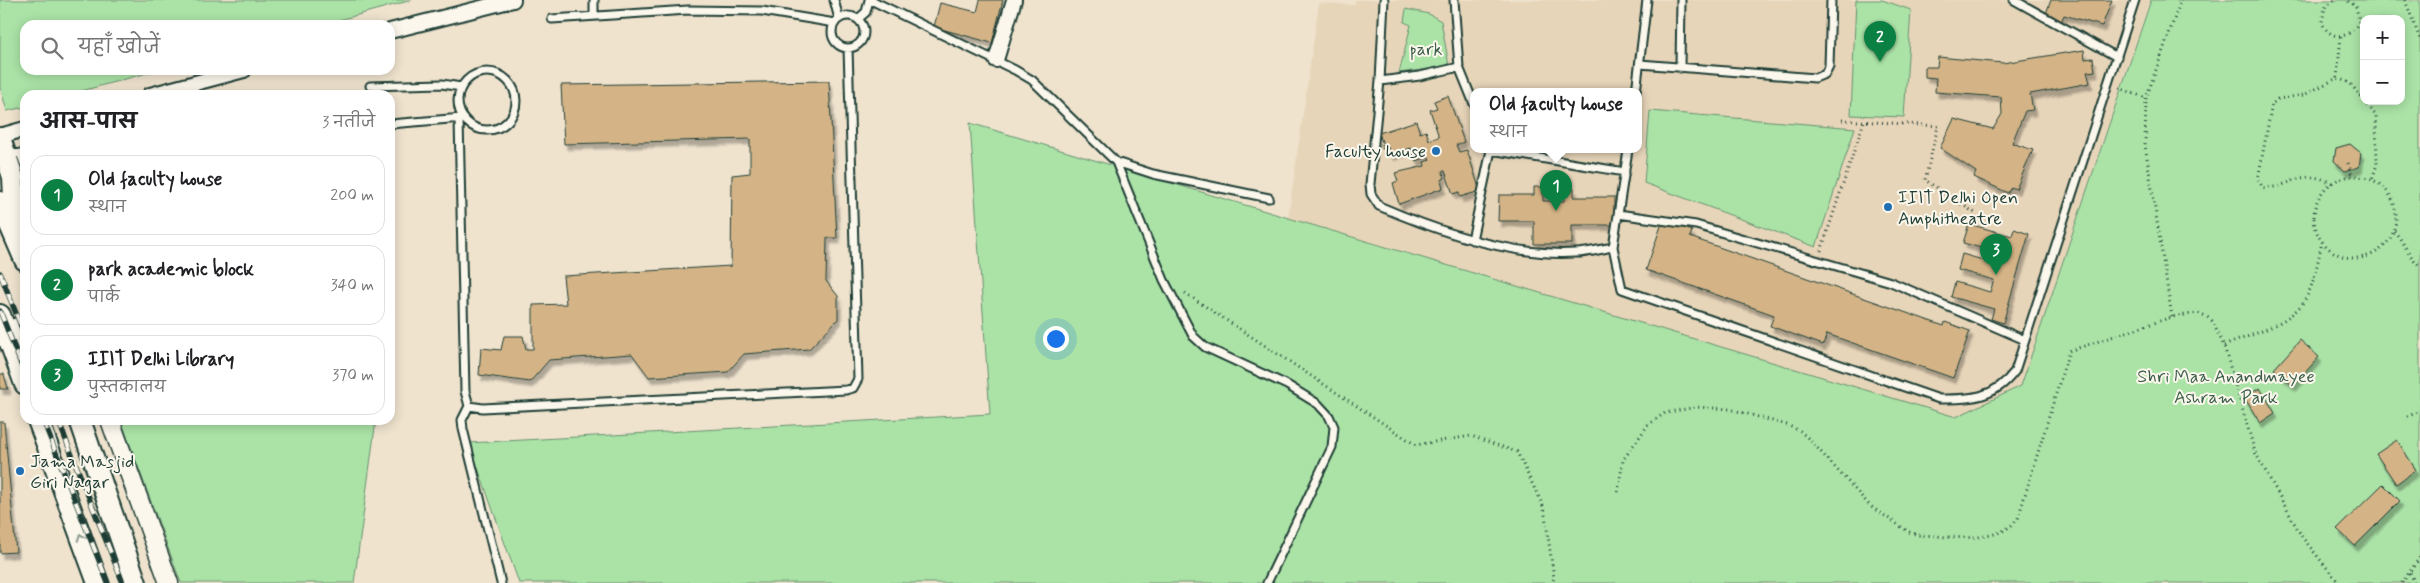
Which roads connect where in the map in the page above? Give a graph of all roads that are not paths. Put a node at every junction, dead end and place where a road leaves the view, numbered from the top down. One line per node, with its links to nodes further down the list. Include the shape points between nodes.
1 (513, 0): 17 (street)
2 (594, 0): 13 (lane)
3 (834, 0): 16 (lane)
4 (870, 0): 15 (lane, via 866,12); 20 (lane)
5 (1014, 0): 20 (street)
6 (1384, 0): 25 (lane)
7 (1454, 0): 22 (lane)
8 (1647, 0): 21 (lane)
9 (1681, 0): 23 (lane)
10 (1831, 0): 23 (lane, via 1830,56 1825,74 1804,78)
11 (2014, 0): 19 (lane)
12 (2135, 0): 19 (lane)
13 (594, 16): 14 (lane); 16 (lane, via 688,10 762,11)
14 (552, 19)
15 (858, 20): 16 (lane, via 848,16); 18 (lane, via 863,27 863,37 857,45)
16 (837, 21): 18 (lane, via 833,37 838,45)
17 (395, 31)
18 (848, 48): 52 (lane, via 858,379 853,388 665,400)
19 (2117, 57): 50 (lane)
20 (996, 60): 39 (lane, via 1032,80)
21 (1640, 64): 23 (lane); 28 (lane)
22 (1459, 67): 25 (lane); 30 (lane)
23 (1680, 68)
24 (225, 75): 29 (street)
25 (1380, 81): 45 (lane, via 1370,184 1375,200 1379,206)
26 (370, 86): 27 (lane, via 442,84)
27 (461, 87): 31 (lane, via 457,105); 31 (lane, via 474,74 493,72 509,81 515,90 516,100 511,118 494,130 475,128)
28 (1637, 88)
29 (169, 90)
30 (1470, 94)
31 (461, 118): 32 (lane); 52 (lane, via 465,391)
32 (395, 124)
33 (20, 136): 34 (street)
34 (9, 148): 38 (lane); 44 (main road)
35 (1490, 153): 45 (lane)
36 (1509, 153): 40 (lane)
37 (1628, 153): 40 (lane)
38 (20, 160)
39 (1116, 162): 41 (lane, via 1153,174); 60 (lane, via 1164,280 1193,336 1205,347 1287,385 1318,404 1334,427 1332,447)
40 (1625, 172): 43 (lane)
41 (1270, 198)
42 (0, 202): 44 (main road)
43 (1618, 214): 47 (lane); 50 (lane, via 1696,225 1891,282)
44 (16, 238): 46 (main road)
45 (1472, 240): 47 (lane, via 1534,251 1575,253)
46 (20, 248)
47 (1613, 248): 50 (lane, via 1622,289 1939,399 1972,399 2008,382)
48 (20, 326): 49 (main road)
49 (2, 328): 51 (main road)
50 (2025, 340)
51 (20, 372)
52 (469, 406): 59 (lane, via 462,420 463,429)
53 (40, 425): 56 (main road, one-way to 53)
54 (82, 425): 57 (main road)
55 (112, 425): 58 (street)
56 (98, 583)
57 (136, 583)
58 (169, 583)
59 (501, 583)
60 (1267, 583)

